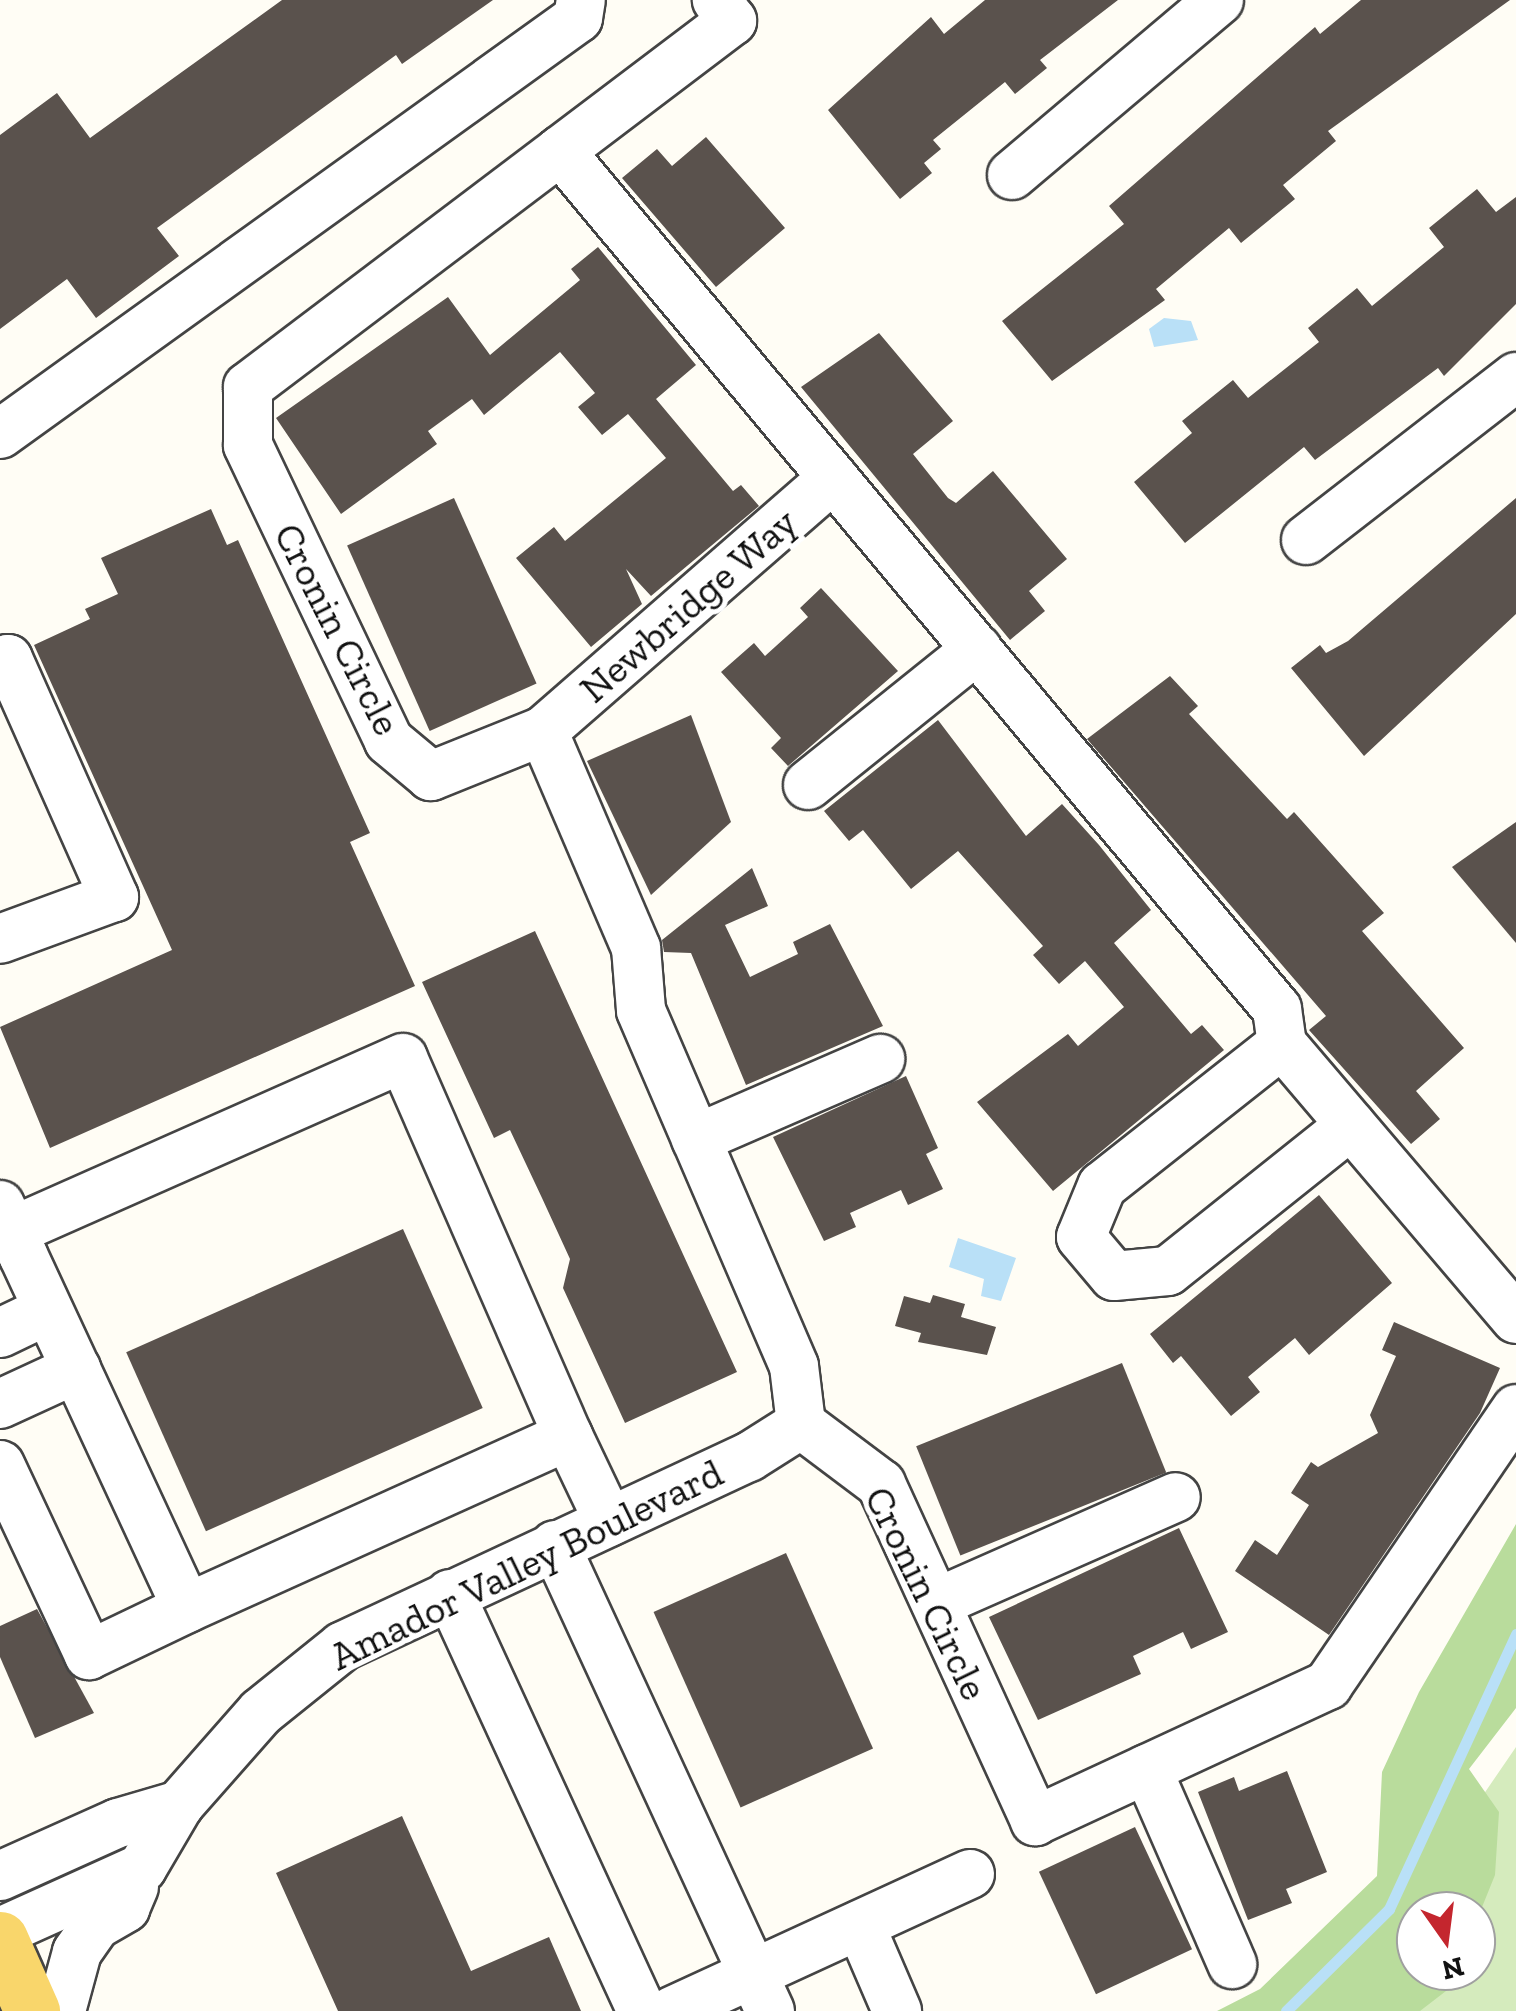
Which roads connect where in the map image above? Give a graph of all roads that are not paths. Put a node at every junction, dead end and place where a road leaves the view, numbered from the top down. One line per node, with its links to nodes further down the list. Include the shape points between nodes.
1 (580, 0): 7 (street, via 578,18)
2 (717, 0): 4 (street, via 732,21)
3 (1219, 0): 5 (street)
4 (560, 151): 8 (street); 12 (street, Cronin Circle, via 248,387 248,446 389,741 431,776)
5 (1012, 176)
6 (1516, 377): 9 (street)
7 (0, 434)
8 (833, 478): 10 (street); 12 (street, Newbridge Way)
9 (1306, 540)
10 (977, 650): 13 (street); 15 (street, via 1277,1009)
11 (0, 665): 14 (street, via 8,659 114,896)
12 (543, 731): 18 (street, via 636,948 641,1010)
13 (808, 784)
14 (0, 939)
15 (1282, 1044): 17 (street); 17 (street, via 1102,1186 1080,1237 1114,1276 1168,1271)
16 (880, 1058): 18 (street)
17 (1351, 1125): 21 (street)
18 (696, 1139): 26 (street, via 794,1366)
19 (9, 1239): 20 (street); 27 (street, via 402,1058)
20 (48, 1310): 22 (street); 23 (street)
21 (1516, 1320)
22 (0, 1333)
23 (76, 1369): 24 (street); 34 (street)
24 (0, 1404)
25 (1516, 1409): 35 (street, Cronin Circle, via 1328,1686)
26 (801, 1424): 30 (street, Amador Valley Boulevard); 33 (street, Cronin Circle, via 881,1484)
27 (568, 1436): 30 (street); 34 (street)
28 (0, 1464): 34 (street, via 89,1655)
29 (1176, 1497): 33 (street)
30 (609, 1522): 31 (street, Amador Valley Boulevard)
31 (556, 1546): 32 (street, Amador Valley Boulevard); 43 (street)
32 (450, 1594): 36 (street, Amador Valley Boulevard, via 297,1678); 46 (street)
33 (936, 1604): 35 (street, Cronin Circle, via 1035,1821)
34 (187, 1608)
35 (1147, 1769): 42 (street)
36 (179, 1805): 37 (street, Amador Valley Boulevard); 39 (street, via 118,1822)
37 (142, 1868): 41 (street); 45 (street, Amador Valley Boulevard, via 126,1908 96,1925 77,1952)
38 (970, 1874): 40 (street)
39 (0, 1876)
40 (860, 1925): 43 (street); 48 (street)
41 (0, 1936): 44 (main road)
42 (1232, 1964)
43 (762, 1992): 47 (street)
44 (32, 2011)
45 (61, 2011)
46 (642, 2011)
47 (672, 2011)
48 (897, 2011)

